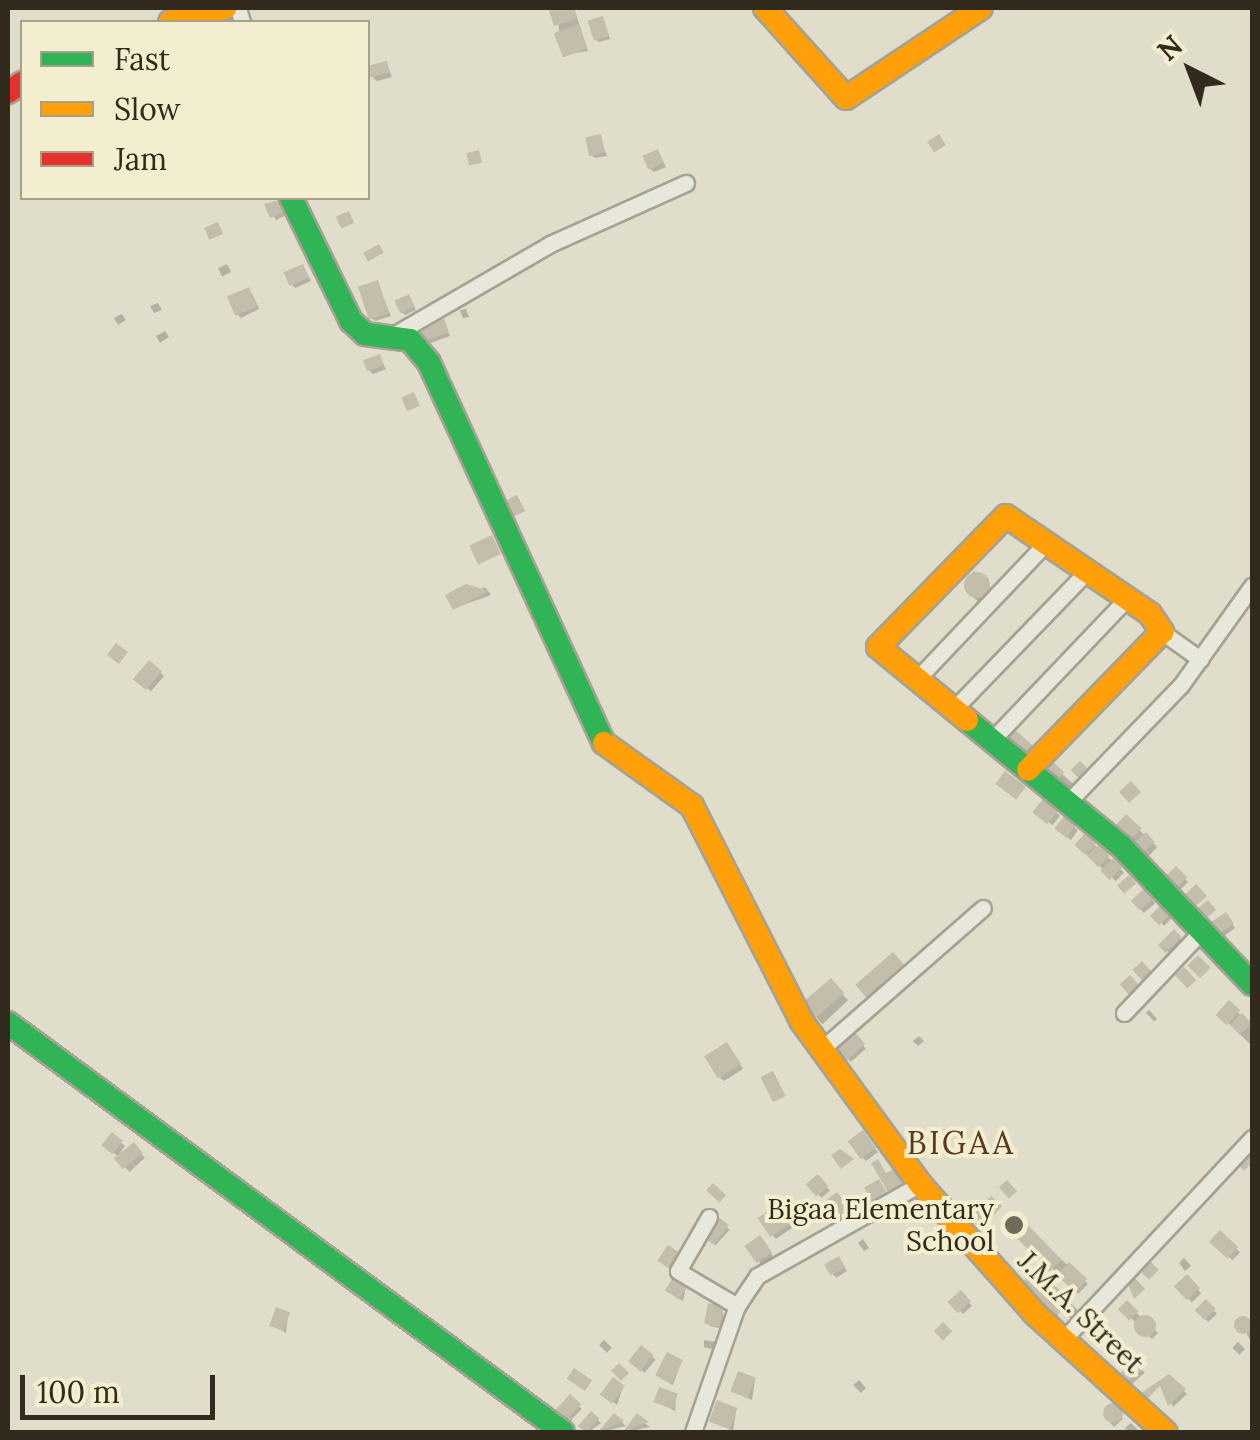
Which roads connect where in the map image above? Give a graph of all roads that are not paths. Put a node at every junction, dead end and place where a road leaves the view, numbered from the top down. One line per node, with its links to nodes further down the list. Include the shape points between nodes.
1 (225, 8): 4 (street)
2 (765, 8): 3 (street, via 846,98 872,89)
3 (981, 8)
4 (178, 20)
5 (686, 183): 7 (street, via 550,244)
6 (292, 200): 7 (street, via 351,322 364,334)
7 (394, 334): 24 (street, J.M.A. Street, via 428,363 579,705 606,746 661,776 692,806)
8 (1046, 543): 9 (street); 14 (street); 14 (street, via 1006,516 878,647)
9 (1087, 571): 11 (street); 15 (street)
10 (1252, 586): 13 (street)
11 (1127, 598): 12 (street); 16 (street)
12 (1162, 632): 13 (street); 17 (street)
13 (1200, 658): 18 (street)
14 (916, 680): 15 (street)
15 (952, 712): 16 (street)
16 (992, 741): 17 (street)
17 (1028, 770): 18 (street)
18 (1068, 802): 20 (street)
19 (983, 908): 24 (street)
20 (1200, 933): 21 (street); 22 (street)
21 (1252, 984)
22 (1124, 1013)
23 (8, 1022): 30 (street)
24 (824, 1047): 26 (street, J.M.A. Street)
25 (1252, 1138): 29 (street)
26 (920, 1184): 28 (street, via 756,1276); 29 (street, J.M.A. Street)
27 (710, 1218): 28 (street, via 678,1271)
28 (736, 1306): 31 (street)
29 (1063, 1340): 32 (street, J.M.A. Street)
30 (563, 1432)
31 (692, 1432)
32 (1165, 1432)

